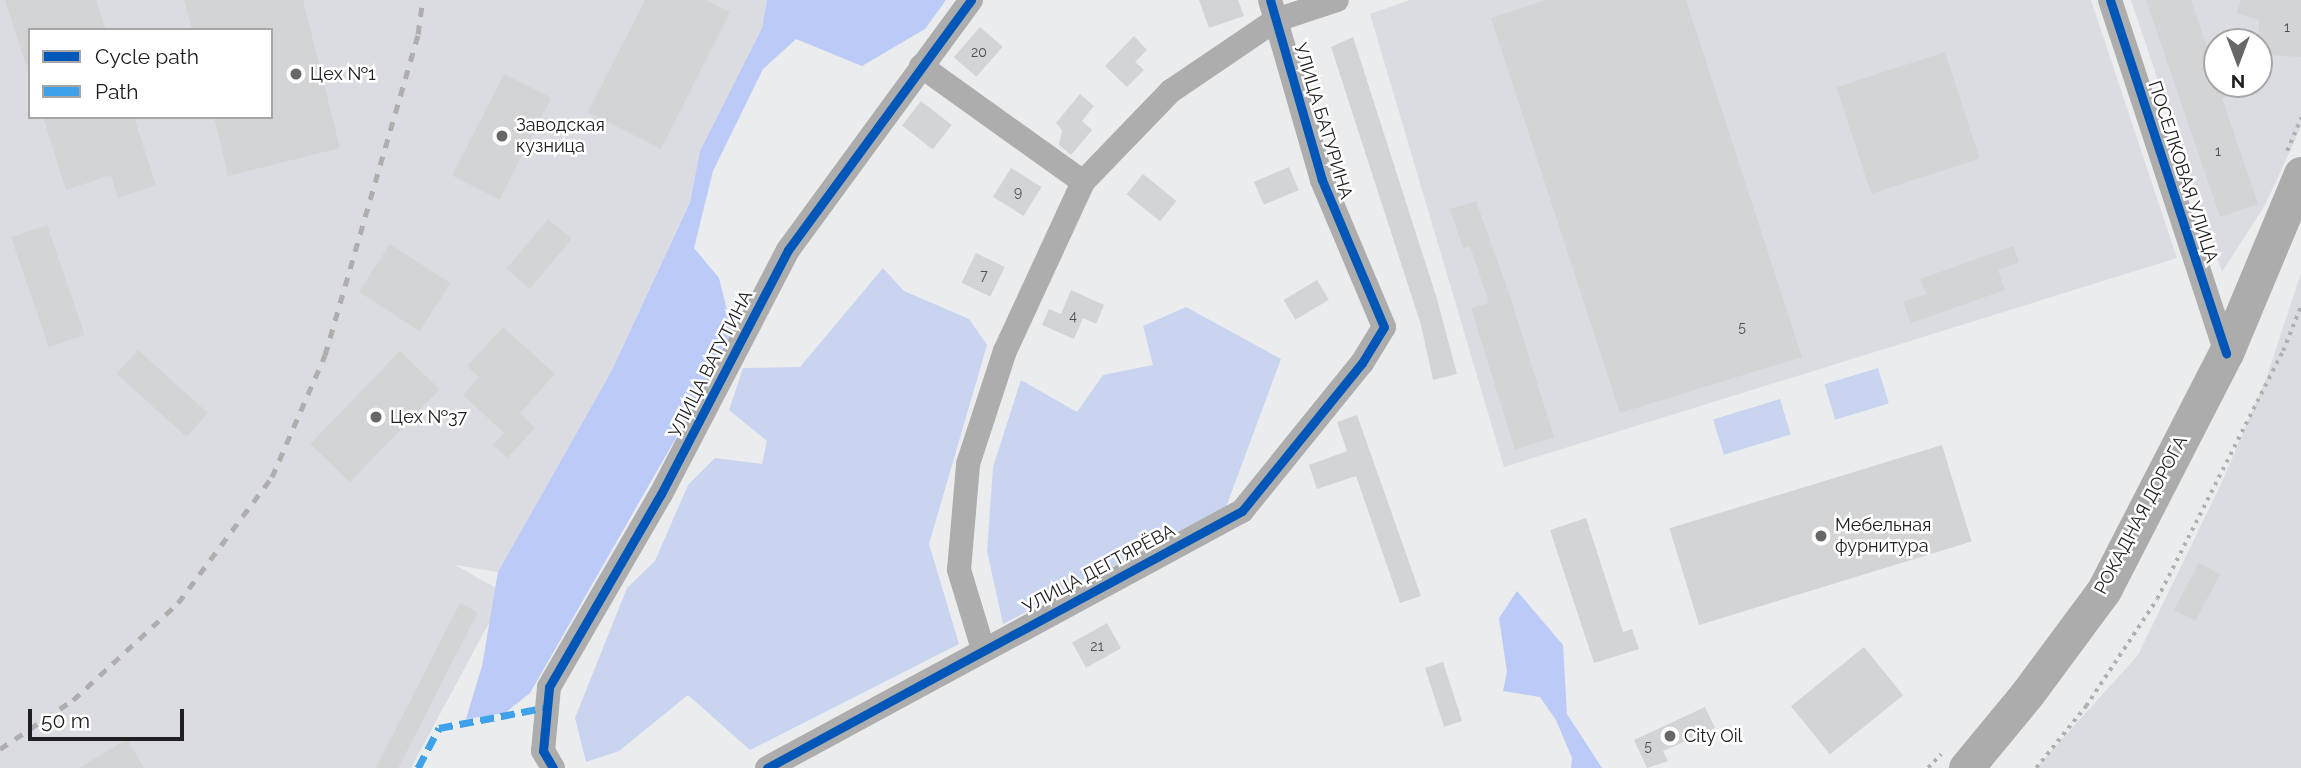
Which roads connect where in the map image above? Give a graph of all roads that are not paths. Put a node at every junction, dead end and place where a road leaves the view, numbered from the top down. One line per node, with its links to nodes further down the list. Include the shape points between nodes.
1 (971, 0): 5 (street, УЛИЦА ВАТУТИНА)
2 (1337, 0): 4 (street)
3 (2110, 0): 9 (street, ПОСЕЛКОВАЯ УЛИЦА)
4 (1273, 10): 7 (street, via 1171,91); 8 (street, УЛИЦА БАТУРИНА, via 1322,180)
5 (920, 66): 7 (street); 12 (street, УЛИЦА ВАТУТИНА, via 788,250 661,494 549,687 543,751)
6 (2301, 174): 9 (main road, РОКАДНАЯ ДОРОГА)
7 (1083, 182): 10 (street, via 1005,351 968,464 959,570)
8 (1384, 327): 10 (street, УЛИЦА ДЕГТЯРЁВА, via 1362,363 1242,512)
9 (2226, 353): 11 (main road, РОКАДНАЯ ДОРОГА, via 2104,590 2027,694)
10 (983, 649): 13 (street, УЛИЦА ДЕГТЯРЁВА)
11 (1957, 758)
12 (553, 768)
13 (767, 768)

